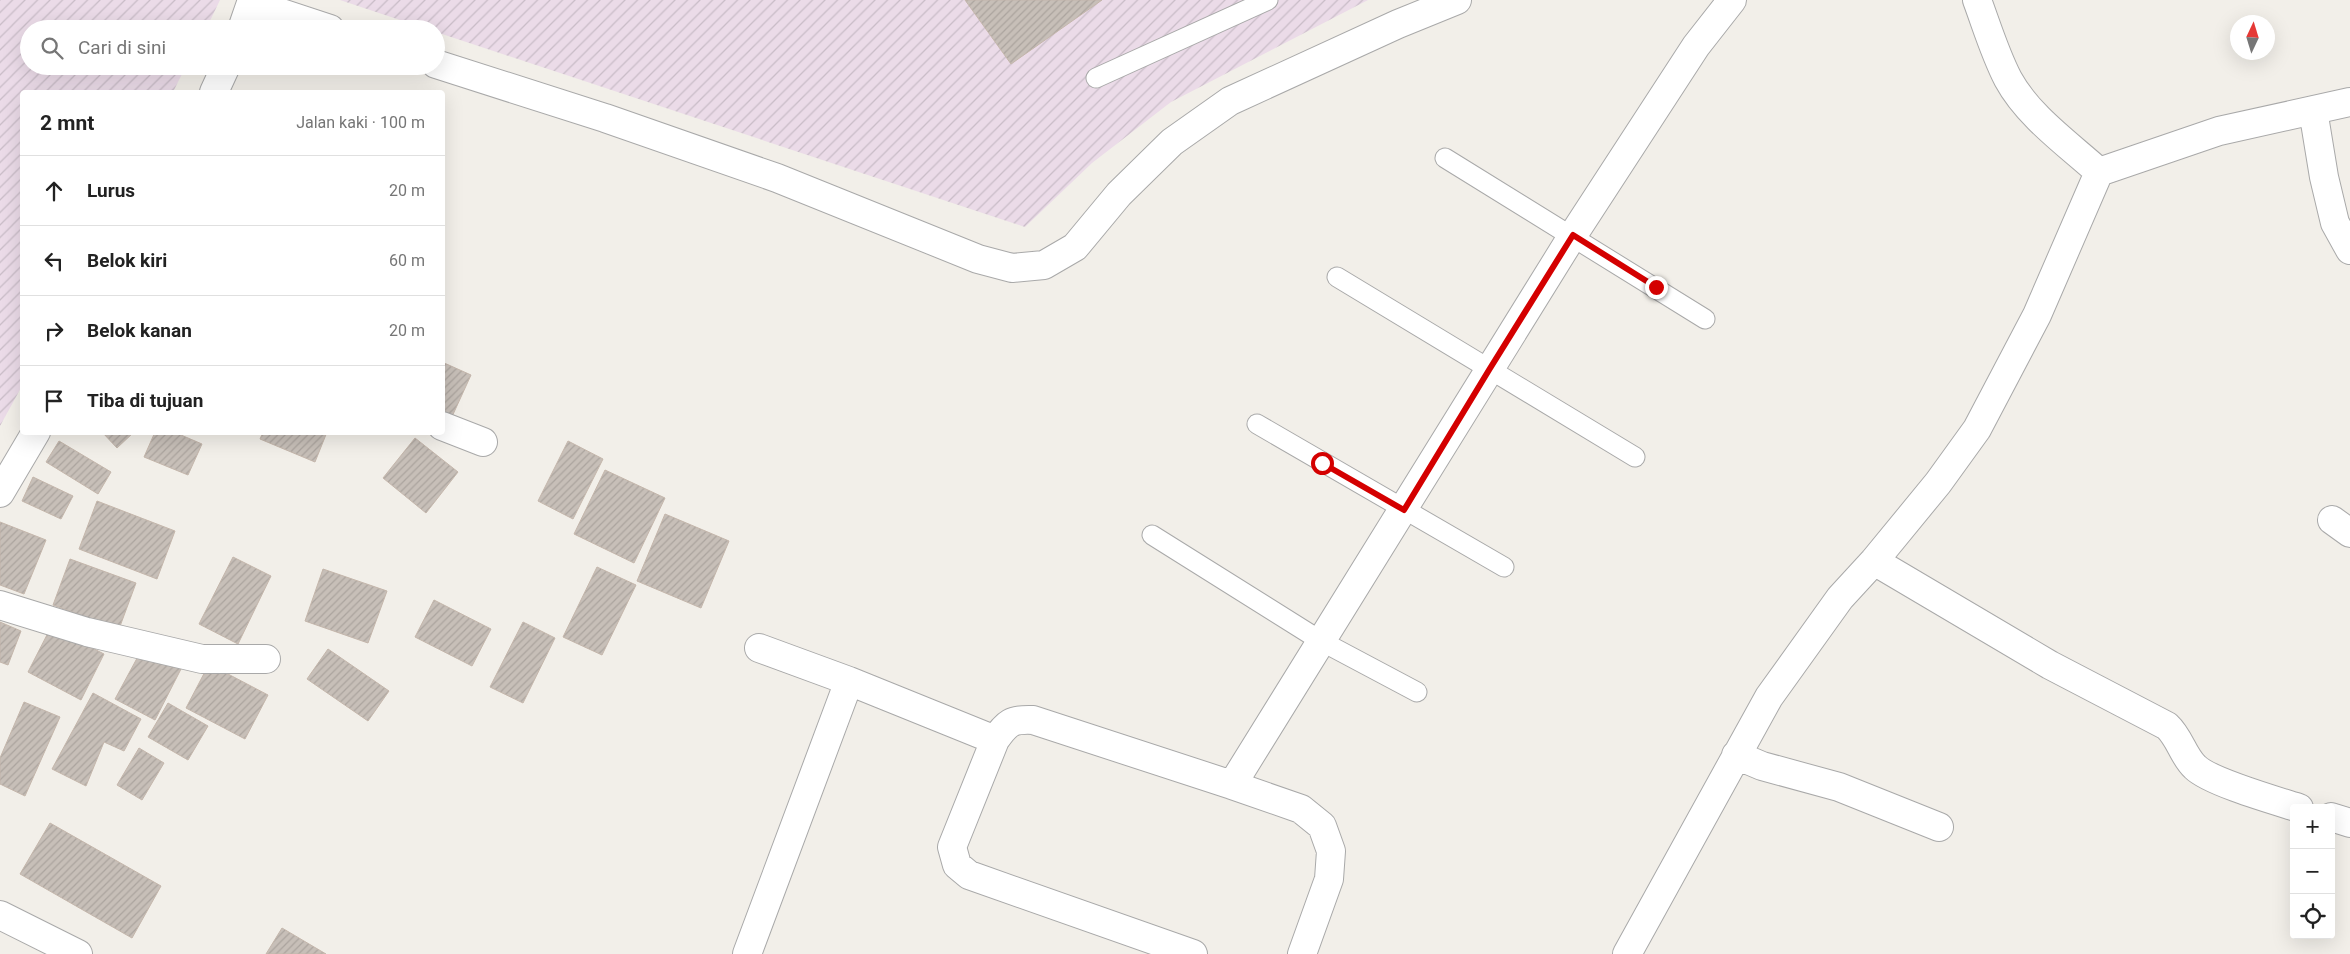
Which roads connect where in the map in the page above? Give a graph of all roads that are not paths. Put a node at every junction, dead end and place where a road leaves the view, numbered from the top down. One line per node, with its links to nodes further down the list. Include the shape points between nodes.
1 (1268, 0): 9 (lane)
2 (1456, 0): 7 (street, via 1230,101 1172,142 1119,194 1075,247 1044,265 1012,268 978,259 777,178)
3 (1732, 0): 15 (street, via 1696,46)
4 (1984, 5): 14 (street, via 1994,49 2009,80 2032,112)
5 (245, 20): 6 (street, via 251,3)
6 (303, 20)
7 (445, 67)
8 (222, 75): 10 (street)
9 (1096, 78)
10 (215, 90)
11 (2350, 102): 12 (street)
12 (2313, 110): 14 (street, via 2219,131); 16 (street, via 2335,223)
13 (1444, 158): 15 (lane)
14 (2099, 172): 28 (street, via 2037,315 1976,429 1938,483)
15 (1573, 235): 18 (lane); 19 (street)
16 (2350, 250)
17 (1337, 277): 19 (lane)
18 (1705, 319)
19 (1489, 370): 24 (lane); 26 (street)
20 (1257, 424): 26 (lane)
21 (445, 427): 23 (street)
22 (34, 435): 25 (street)
23 (483, 442)
24 (1635, 457)
25 (0, 493)
26 (1404, 510): 29 (lane); 31 (street)
27 (1152, 535): 31 (lane)
28 (1874, 561): 37 (street, via 1805,644 1769,697); 39 (street, via 2050,665 2168,726 2190,760 2204,774)
29 (1504, 567)
30 (0, 605): 33 (street, via 87,632 202,659)
31 (1321, 641): 35 (lane); 38 (street)
32 (759, 648): 34 (street)
33 (266, 659)
34 (849, 680): 36 (street); 45 (street)
35 (1417, 692)
36 (995, 740): 38 (street, via 1004,727 1016,719 1033,720); 46 (street, via 952,847 957,865 969,875)
37 (1736, 755): 42 (street, via 1762,766 1839,787); 48 (street)
38 (1232, 785): 47 (street, via 1301,809 1322,826 1331,851 1329,879)
39 (2290, 805)
40 (2335, 818): 41 (street)
41 (2350, 823)
42 (1939, 827)
43 (0, 915): 44 (street)
44 (78, 954)
45 (747, 954)
46 (1193, 954)
47 (1302, 954)
48 (1627, 954)

